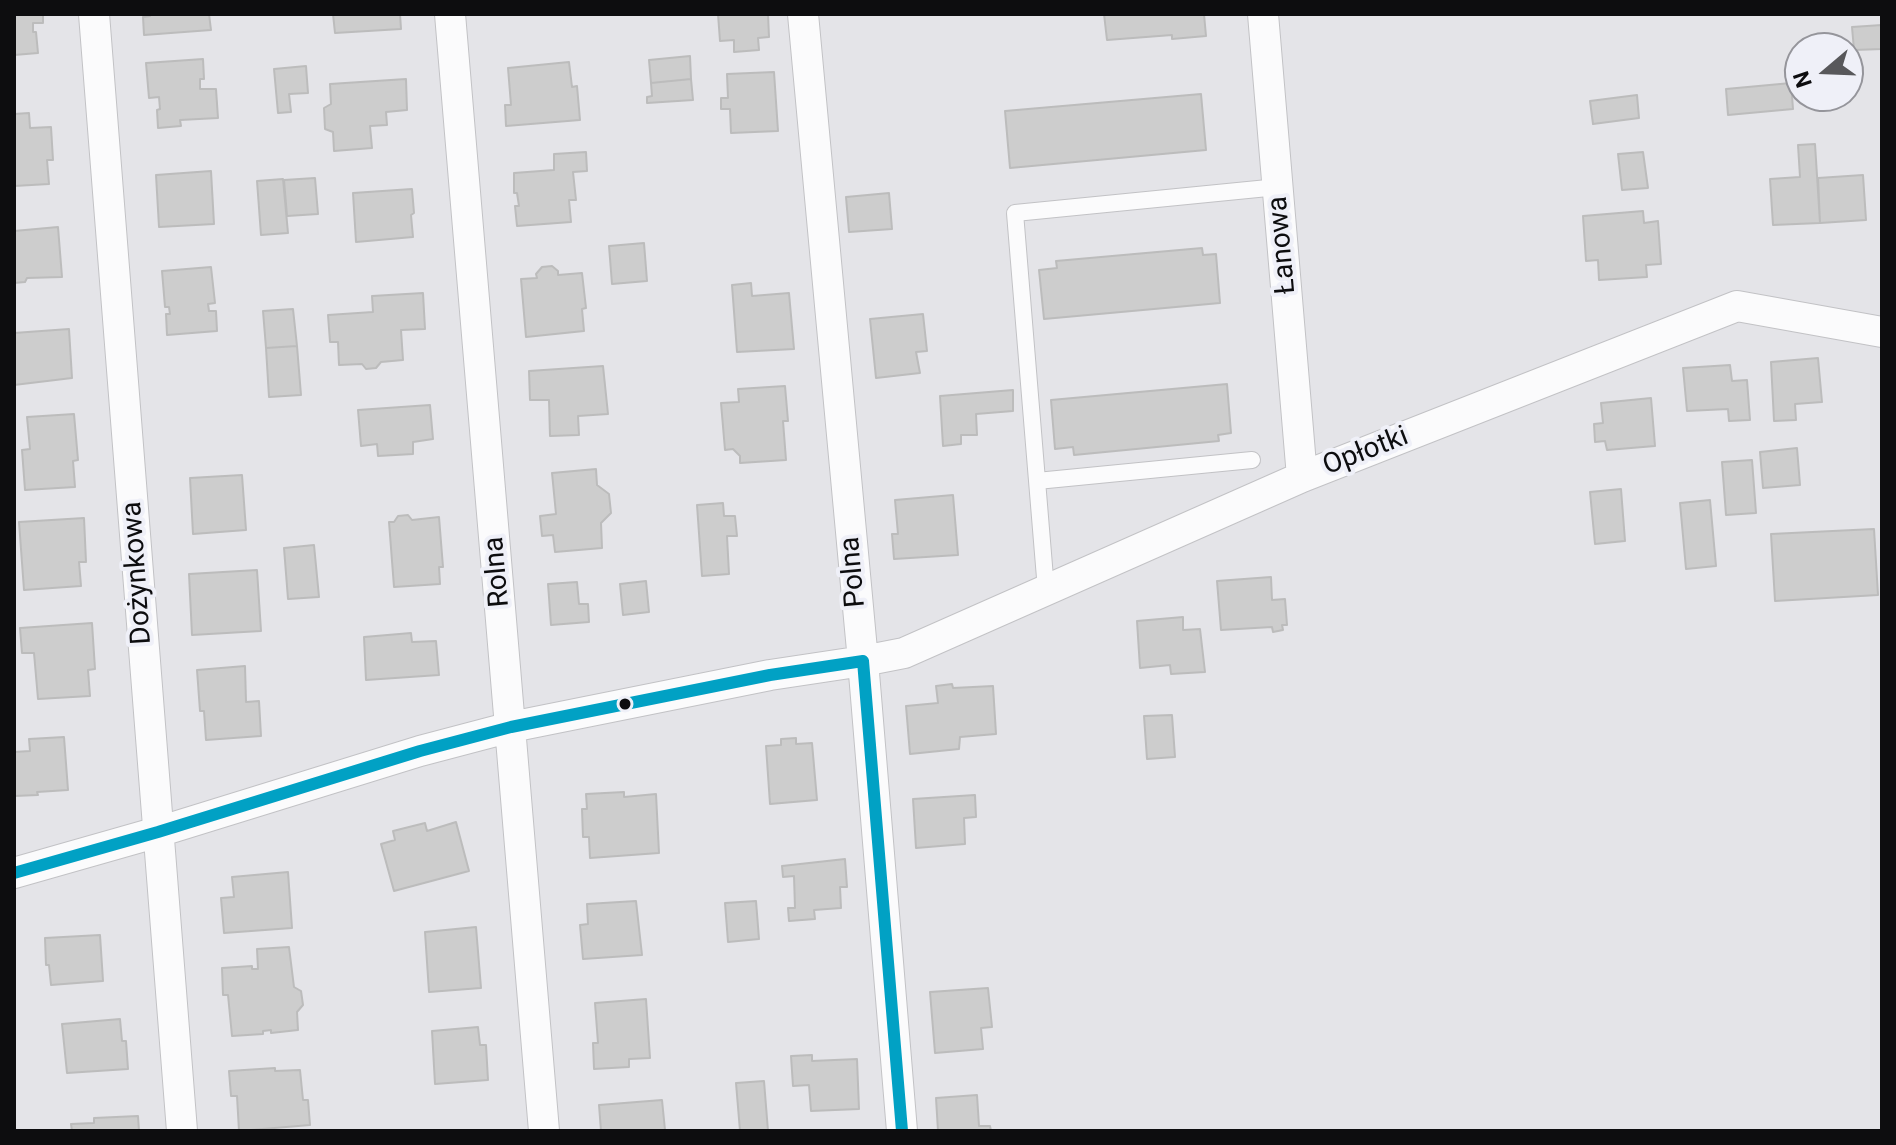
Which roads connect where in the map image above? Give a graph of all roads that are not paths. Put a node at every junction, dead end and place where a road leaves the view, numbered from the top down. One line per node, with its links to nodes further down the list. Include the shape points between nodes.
1 (94, 14): 13 (street, Dożynkowa)
2 (450, 14): 12 (street, Rolna)
3 (803, 14): 11 (street, Polna)
4 (1263, 14): 5 (street, Łanowa)
5 (1278, 187): 8 (street, Łanowa); 9 (lane, via 1015,213)
6 (1882, 332): 8 (street, Opłotki, via 1737,306)
7 (1252, 460): 9 (lane)
8 (1302, 477): 10 (street, Opłotki)
9 (1037, 481): 10 (lane)
10 (1046, 590): 11 (street, Opłotki, via 904,653)
11 (863, 661): 12 (street, Opłotki); 17 (street, Polna)
12 (511, 727): 13 (street, Opłotki); 16 (street, Rolna)
13 (158, 832): 14 (street, Opłotki); 15 (street, Dożynkowa)
14 (14, 873)
15 (182, 1131)
16 (544, 1131)
17 (902, 1131)

